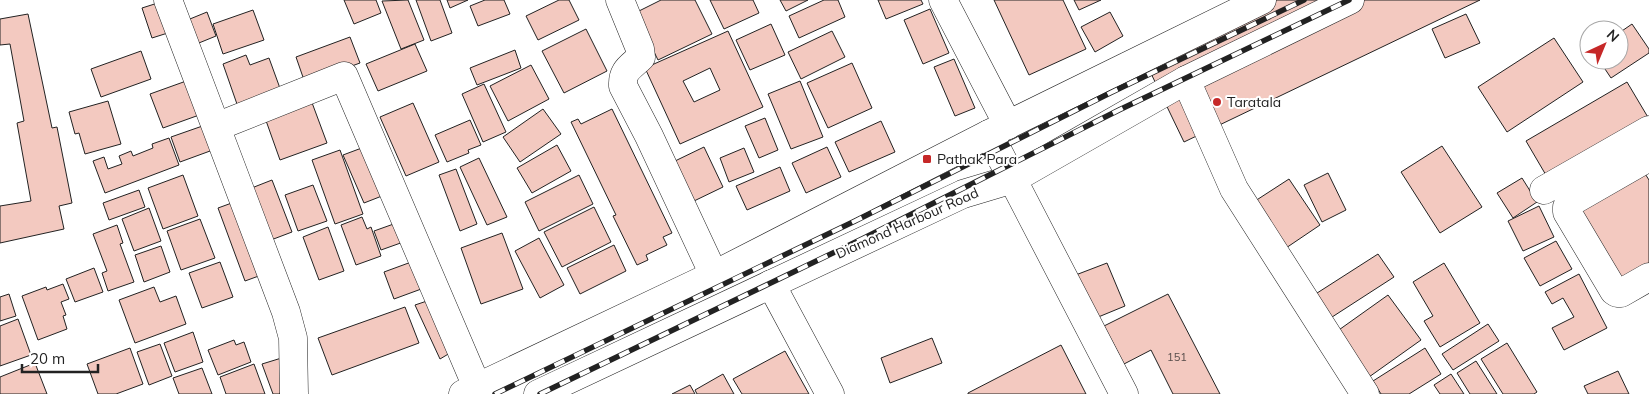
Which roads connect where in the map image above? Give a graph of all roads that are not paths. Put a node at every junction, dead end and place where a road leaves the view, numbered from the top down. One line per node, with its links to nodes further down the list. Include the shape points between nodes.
1 (168, 0): 7 (main road)
2 (620, 0): 13 (main road, via 641,57 622,77 624,86)
3 (1262, 0): 8 (main road)
4 (1350, 0): 6 (main road, Diamond Harbour Road)
5 (953, 3): 8 (main road)
6 (1186, 80): 11 (main road, Diamond Harbour Road); 22 (main road, via 1234,190)
7 (216, 127): 17 (main road, via 344,76); 18 (main road, via 286,312 293,338)
8 (998, 130): 11 (main road); 13 (main road)
9 (1649, 130): 12 (main road)
10 (1647, 163): 14 (main road, via 1569,202 1567,212 1614,291 1621,293)
11 (1013, 179): 15 (main road, Diamond Harbour Road, via 963,194); 21 (main road)
12 (1544, 190)
13 (714, 275): 17 (main road)
14 (1649, 277)
15 (771, 284): 16 (main road, Diamond Harbour Road); 20 (main road)
16 (572, 387): 19 (main road, Diamond Harbour Road)
17 (470, 391)
18 (294, 394)
19 (538, 394)
20 (830, 394)
21 (1124, 394)
22 (1365, 394)

